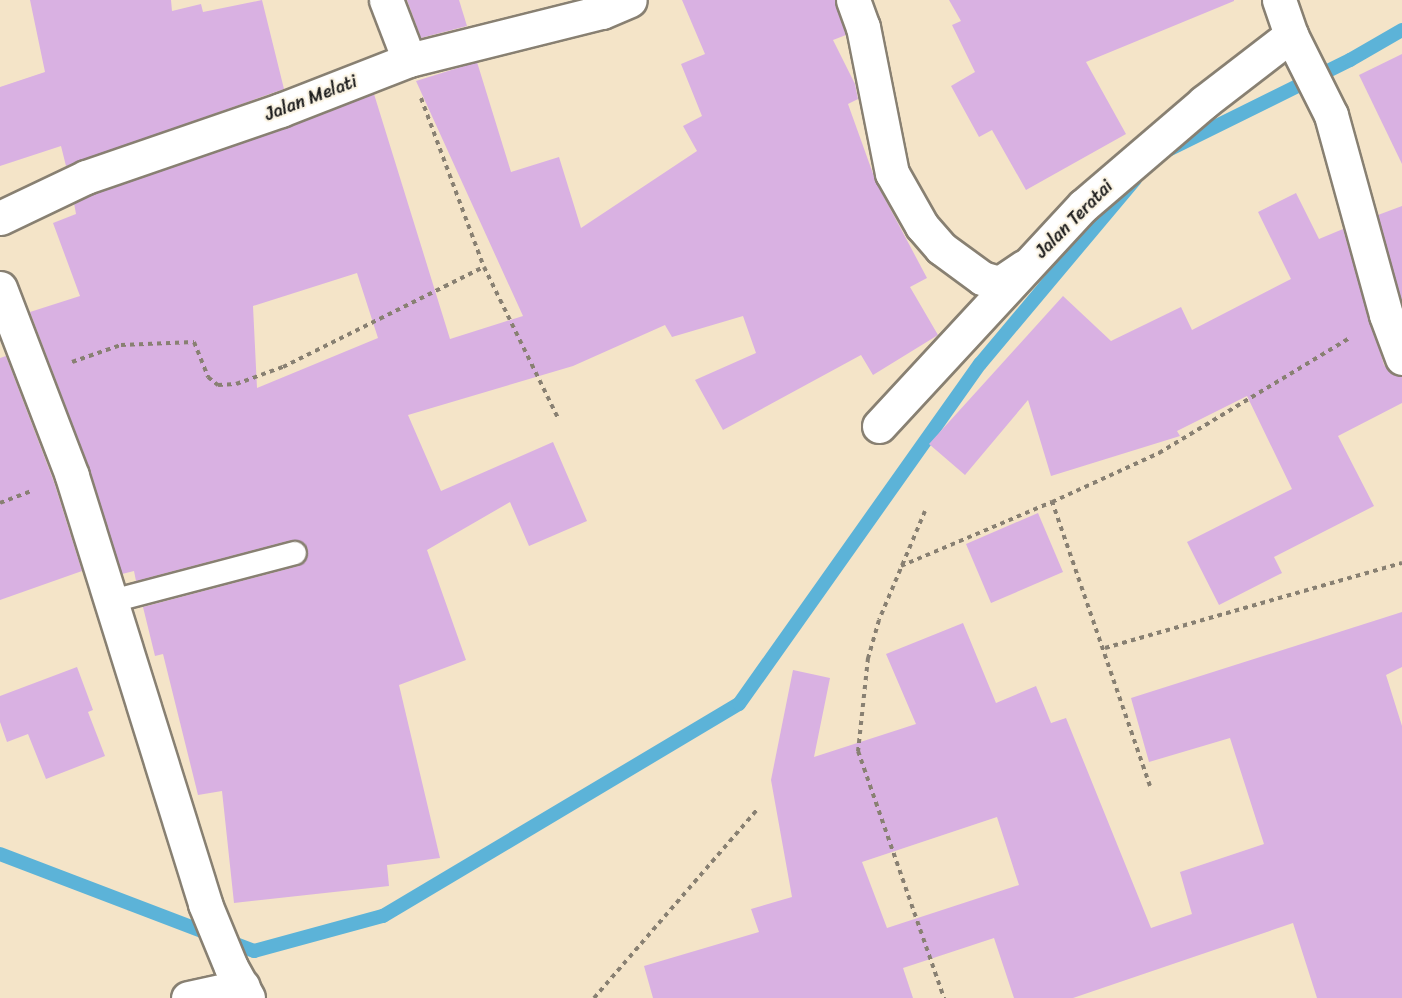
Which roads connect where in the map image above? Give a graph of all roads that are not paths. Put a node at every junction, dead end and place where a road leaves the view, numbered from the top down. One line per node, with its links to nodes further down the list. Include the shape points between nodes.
1 (387, 0): 6 (street)
2 (630, 0): 6 (street, Jalan Melati, via 602,12)
3 (1279, 0): 5 (street)
4 (859, 2): 8 (street, via 892,173 922,226 941,249 982,278 1000,283)
5 (1291, 35): 8 (street, Jalan Teratai, via 1105,186); 10 (street, via 1331,115 1386,315)
6 (409, 60): 7 (street, Jalan Melati, via 281,110 86,177)
7 (0, 218)
8 (1028, 265): 11 (street, Jalan Teratai)
9 (0, 288): 13 (street, via 72,476)
10 (1402, 358)
11 (879, 426)
12 (295, 553): 13 (lane)
13 (112, 601): 14 (street, via 205,904)
14 (241, 984): 15 (street)
15 (188, 998)

